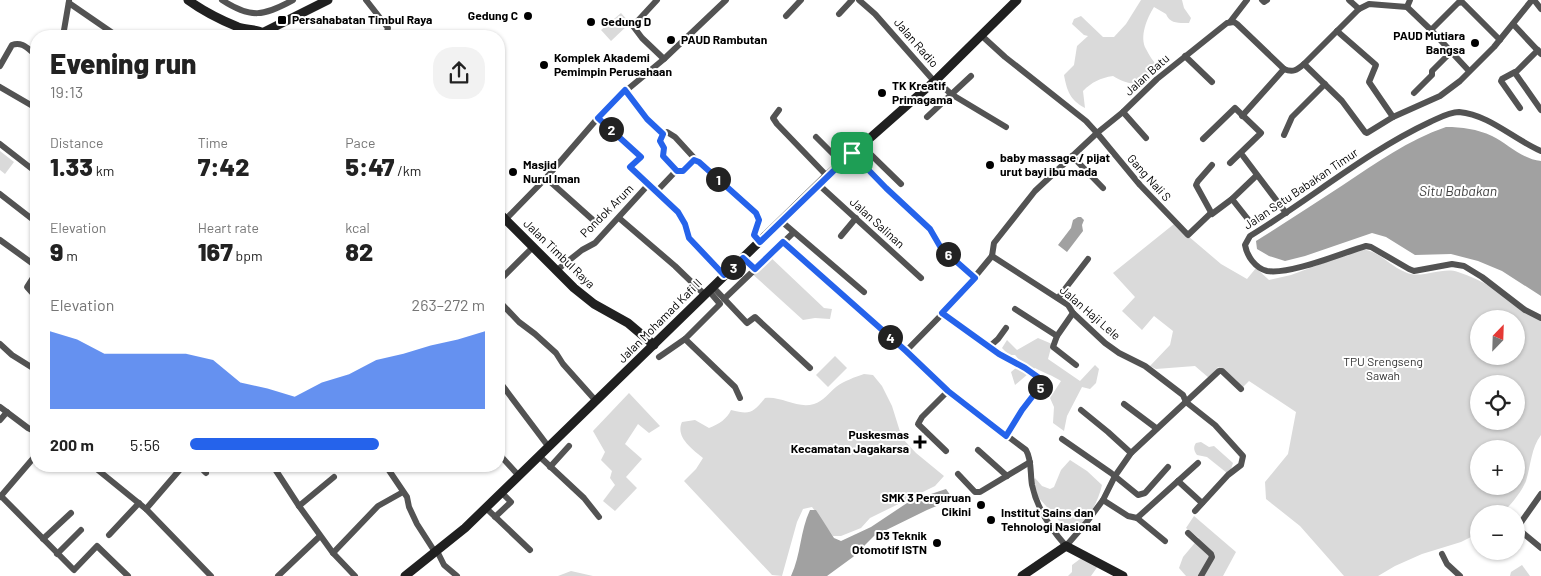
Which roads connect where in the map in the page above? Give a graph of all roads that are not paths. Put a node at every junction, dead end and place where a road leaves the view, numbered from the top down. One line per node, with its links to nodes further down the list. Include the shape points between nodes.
1 (188, 0): 30 (main road)
2 (222, 0): 3 (street, via 246,12 262,14)
3 (293, 0)
4 (328, 0): 31 (main road)
5 (366, 0): 32 (street)
6 (657, 0): 41 (street, via 633,26)
7 (801, 0): 25 (street)
8 (852, 0): 24 (street)
9 (858, 0): 48 (street, Jalan Radio)
10 (1017, 0): 35 (main road, Jalan Mohamad Kafi II)
11 (1247, 0): 26 (street, Jalan Batu)
12 (1262, 0): 13 (street)
13 (1267, 0)
14 (1349, 0): 22 (street)
15 (1410, 0): 21 (street)
16 (1533, 0): 23 (street); 27 (street)
17 (69, 1): 28 (street); 29 (street)
18 (723, 1): 41 (street)
19 (1372, 2): 21 (street); 22 (street)
20 (1468, 3): 33 (street, via 1458,3); 36 (street)
21 (1407, 8): 33 (street)
22 (1359, 9): 34 (street)
23 (1541, 9)
24 (839, 14)
25 (786, 16)
26 (1230, 22): 40 (street, Jalan Batu); 44 (street, via 1237,24)
27 (1513, 24): 36 (street); 39 (street)
28 (64, 30)
29 (109, 30)
30 (249, 30)
31 (272, 30)
32 (388, 30)
33 (1431, 30): 38 (street)
34 (1337, 31): 42 (street); 62 (street, via 1376,65 1369,82)
35 (986, 40): 48 (main road, Jalan Mohamad Kafi II); 65 (street, Gang Nali S)
36 (1500, 40): 45 (street)
37 (30, 50): 43 (street, via 23,44 12,45)
38 (1451, 52): 45 (street); 53 (street)
39 (1539, 52): 46 (street)
40 (1185, 56): 49 (street); 59 (street, Jalan Batu)
41 (664, 59): 52 (street)
42 (1304, 64): 44 (street, via 1292,72); 50 (street)
43 (0, 66)
44 (1284, 69): 60 (street)
45 (1469, 72): 62 (street, via 1440,96)
46 (1515, 72): 56 (street, via 1501,82); 58 (street)
47 (971, 76): 54 (street)
48 (937, 81): 54 (street, Jalan Radio); 72 (main road, Jalan Mohamad Kafi II)
49 (1212, 82)
50 (1325, 84): 62 (street, via 1366,133); 67 (street, via 1292,117)
51 (0, 87): 55 (street)
52 (625, 90): 63 (street); 66 (street)
53 (1414, 93)
54 (951, 94): 61 (street); 64 (street, Jalan Radio)
55 (30, 104)
56 (1520, 108)
57 (779, 110): 83 (street, via 773,118 777,124)
58 (1541, 110)
59 (1123, 112): 65 (street, Jalan Batu); 69 (street, Gang Nali S)
60 (1242, 116): 70 (street, via 1234,108); 79 (street, via 1261,133)
61 (927, 117)
62 (1392, 117)
63 (598, 118): 85 (street); 87 (street, via 641,157 630,167)
64 (1006, 127)
65 (1097, 133): 75 (street, Jalan Batu); 94 (street, Gang Nali S, via 1140,185 1188,235)
66 (663, 134): 77 (street, via 672,134); 82 (street, via 660,141 664,148 663,156)
67 (1284, 135)
68 (816, 137): 78 (street)
69 (1146, 138)
70 (1203, 139)
71 (0, 144): 81 (street)
72 (865, 149): 74 (main road, Jalan Mohamad Kafi II); 86 (street)
73 (1541, 151): 95 (street, Jalan Setu Babakan Timur, via 1487,120 1451,112 1373,153)
74 (853, 154): 78 (main road, Jalan Mohamad Kafi II); 117 (street, via 930,229 941,248)
75 (1072, 156): 89 (street); 108 (street, Jalan Batu, via 1020,208 994,243)
76 (1243, 156): 84 (street)
77 (697, 161): 82 (street, via 692,160 682,171); 105 (street, via 756,213 759,220 754,235)
78 (841, 162): 83 (main road, Jalan Mohamad Kafi II)
79 (1230, 163)
80 (1212, 166): 94 (street, via 1196,185)
81 (30, 167)
82 (677, 171): 90 (street)
83 (827, 176): 88 (main road, Jalan Mohamad Kafi II)
84 (1256, 176): 92 (street); 95 (street)
85 (546, 178): 93 (street); 100 (street)
86 (901, 184)
87 (648, 185): 90 (street); 97 (street, Pondok Arum)
88 (820, 185): 98 (street, Jalan Salinan); 102 (main road, Jalan Mohamad Kafi II)
89 (1103, 188)
90 (656, 192): 115 (street, via 678,212 689,238)
91 (0, 194): 96 (street)
92 (1232, 199): 94 (street); 101 (street)
93 (505, 213)
94 (1211, 213)
95 (1286, 213): 126 (street, Jalan Setu Babakan Timur, via 1246,241 1245,250 1249,257 1263,270 1299,267 1366,246 1409,270 1452,264 1464,266)
96 (30, 217)
97 (619, 218): 113 (street, Pondok Arum, via 595,243); 119 (street)
98 (856, 218): 103 (street); 116 (street, Jalan Salinan)
99 (505, 219): 107 (main road, Jalan Timbul Raya)
100 (593, 220)
101 (1251, 223)
102 (788, 228): 105 (main road, Jalan Mohamad Kafi II); 106 (street); 118 (street)
103 (841, 236)
104 (0, 240): 111 (street)
105 (760, 242): 110 (main road, Jalan Mohamad Kafi II)
106 (783, 242): 112 (street); 133 (street)
107 (533, 247): 113 (main road, Jalan Timbul Raya); 114 (street)
108 (992, 256): 117 (street, Jalan Batu); 120 (street, Jalan Haji Lele)
109 (1088, 259): 120 (street)
110 (745, 260): 112 (street); 115 (main road, Jalan Mohamad Kafi II)
111 (30, 262)
112 (753, 268): 121 (street)
113 (557, 270): 131 (main road, Jalan Timbul Raya, via 594,304 628,323)
114 (505, 275)
115 (724, 275): 119 (main road, Jalan Mohamad Kafi II)
116 (921, 278)
117 (975, 278): 124 (street, Jalan Batu)
118 (864, 292)
119 (710, 293): 121 (street); 121 (street); 131 (main road, Jalan Mohamad Kafi II)
120 (1058, 298): 125 (street, Jalan Haji Lele)
121 (722, 299): 129 (street); 137 (street, via 747,323 755,317)
122 (505, 307): 142 (street, via 556,353)
123 (1015, 309): 128 (street)
124 (942, 313): 132 (street); 133 (street, Jalan Batu)
125 (1073, 313): 128 (street); 143 (street, Jalan Haji Lele, via 1118,353 1145,366 1183,395)
126 (1541, 318)
127 (1006, 328): 132 (street)
128 (1058, 336): 135 (street, via 1054,348)
129 (684, 339): 134 (street); 141 (street, via 735,387)
130 (0, 344): 136 (street)
131 (654, 345): 142 (main road, Jalan Mohamad Kafi II)
132 (989, 347): 151 (street, via 1043,382)
133 (906, 351): 140 (street)
134 (659, 356)
135 (1076, 364)
136 (30, 366)
137 (810, 368)
138 (505, 388): 153 (street)
139 (1241, 389): 143 (street, via 1220,370)
140 (948, 391): 151 (street); 155 (street, via 918,424)
141 (740, 398)
142 (596, 401): 153 (main road, Jalan Mohamad Kafi II)
143 (1186, 402): 149 (street); 179 (street, Jalan Haji Lele, via 1215,425 1243,456 1241,465)
144 (1124, 404): 149 (street)
145 (0, 406): 147 (street)
146 (1081, 410): 156 (street)
147 (7, 412): 148 (street); 150 (street)
148 (0, 420)
149 (1156, 428): 156 (street)
150 (30, 429)
151 (1006, 436): 160 (street, via 1026,450)
152 (1062, 439): 171 (street)
153 (553, 443): 157 (main road, Jalan Mohamad Kafi II); 162 (street, via 565,449)
154 (978, 450): 170 (street)
155 (946, 451)
156 (1131, 453): 171 (street)
157 (540, 457): 162 (street); 169 (main road, Jalan Mohamad Kafi II)
158 (30, 461): 176 (street)
159 (505, 461): 169 (street)
160 (1030, 462): 170 (street); 193 (street, via 1032,485 1042,513)
161 (1198, 462): 173 (street)
162 (549, 466): 185 (street, via 584,498)
163 (1168, 468): 171 (street, via 1143,495)
164 (100, 472): 178 (street)
165 (178, 472): 181 (street)
166 (276, 472): 180 (street)
167 (390, 472): 174 (street)
168 (958, 474): 170 (street, via 975,492)
169 (519, 476): 182 (main road, Jalan Mohamad Kafi II)
170 (1007, 476)
171 (1115, 476): 177 (street)
172 (334, 477): 180 (street)
173 (1178, 481): 179 (street); 186 (street)
174 (403, 492): 196 (street, via 378,506); 197 (street, via 417,524)
175 (1541, 494): 194 (street, via 1517,528)
176 (0, 496): 191 (street)
177 (1103, 500): 186 (street); 193 (street)
178 (139, 503): 181 (street); 189 (street)
179 (1202, 503): 183 (street)
180 (299, 506): 190 (street)
181 (146, 509): 202 (street)
182 (491, 512): 195 (street); 197 (main road, Jalan Mohamad Kafi II, via 465,528)
183 (1195, 512)
184 (71, 513): 191 (street)
185 (599, 517)
186 (1136, 518): 192 (street)
187 (81, 530): 198 (street)
188 (1188, 533): 208 (street, via 1212,554)
189 (109, 535)
190 (320, 536): 196 (street); 203 (street)
191 (43, 539): 198 (street)
192 (1165, 541)
193 (1066, 546): 206 (main road); 207 (main road)
194 (1541, 548)
195 (530, 550)
196 (333, 553): 204 (street)
197 (437, 553): 200 (main road, Jalan Mohamad Kafi II); 205 (street, via 444,565)
198 (58, 554): 201 (street, via 74,570 99,547)
199 (1442, 554): 209 (street)
200 (409, 575)
201 (128, 576)
202 (211, 576)
203 (278, 576)
204 (355, 576)
205 (457, 576)
206 (1022, 576)
207 (1123, 576)
208 (1201, 576)
209 (1460, 576)

